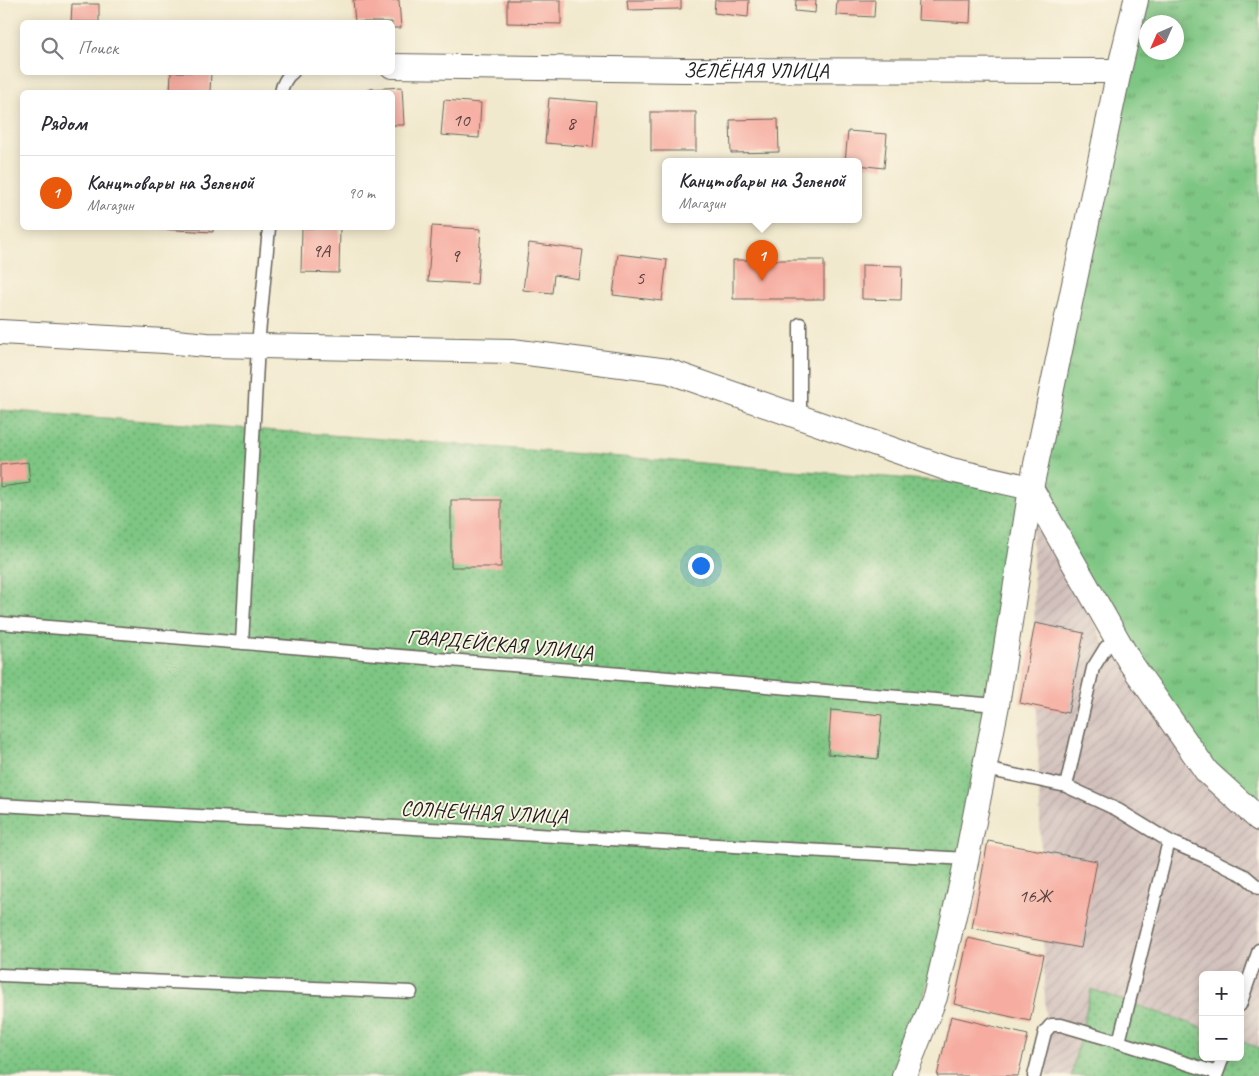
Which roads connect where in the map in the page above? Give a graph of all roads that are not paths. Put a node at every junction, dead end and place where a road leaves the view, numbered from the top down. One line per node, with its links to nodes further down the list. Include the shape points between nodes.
1 (1136, 0): 3 (street)
2 (395, 66): 3 (street, ЗЕЛЁНАЯ УЛИЦА)
3 (1119, 71): 11 (street)
4 (290, 75): 5 (lane)
5 (282, 90)
6 (269, 230): 9 (lane)
7 (800, 324): 10 (lane)
8 (0, 332): 9 (street, via 207,345)
9 (258, 345): 10 (street, via 512,351 668,371); 13 (lane)
10 (800, 417): 11 (street, via 951,470)
11 (1031, 488): 15 (street); 19 (street, via 1136,670 1208,772)
12 (0, 623): 13 (lane, ГВАРДЕЙСКАЯ УЛИЦА)
13 (242, 643): 15 (lane, ГВАРДЕЙСКАЯ УЛИЦА)
14 (1106, 647): 17 (lane, via 1093,668)
15 (997, 705): 21 (street)
16 (990, 770): 17 (lane)
17 (1066, 786): 20 (lane, via 1118,810)
18 (0, 805): 21 (lane, СОЛНЕЧНАЯ УЛИЦА)
19 (1259, 819)
20 (1169, 841): 22 (lane, via 1245,876); 27 (lane)
21 (967, 859): 30 (street, via 935,997)
22 (1259, 888)
23 (1259, 950): 26 (lane)
24 (0, 975): 25 (lane)
25 (412, 992)
26 (1244, 993)
27 (1119, 1042): 29 (lane); 31 (lane, via 1051,1025 1045,1032)
28 (1222, 1061): 29 (lane)
29 (1217, 1075)
30 (904, 1076)
31 (1034, 1076)

